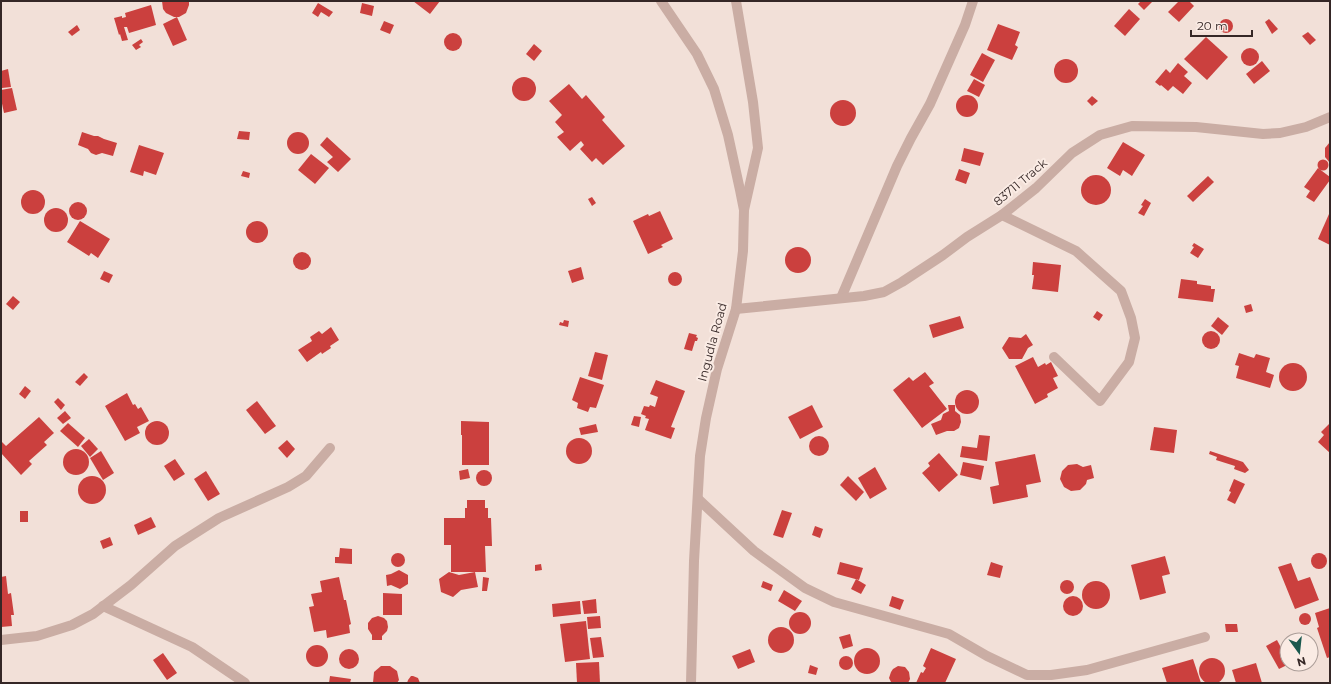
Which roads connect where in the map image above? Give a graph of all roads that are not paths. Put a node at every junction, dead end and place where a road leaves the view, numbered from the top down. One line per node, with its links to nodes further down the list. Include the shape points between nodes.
1 (661, 1): 5 (street, Ingudla Road, via 697,54 714,89 728,135)
2 (736, 1): 5 (street, via 758,148)
3 (973, 1): 7 (street, via 930,104 897,166)
4 (1330, 117): 6 (street, 83711 Track, via 1306,127 1280,133 1263,134 1196,127 1132,126 1100,135 1072,153 1036,188)
5 (744, 210): 8 (street, Ingudla Road, via 743,251)
6 (1002, 215): 7 (street, 83711 Track, via 884,292); 9 (street, via 1076,251 1121,291 1131,318 1135,338 1129,362 1100,400)
7 (841, 298): 8 (street, 83711 Track)
8 (736, 309): 11 (street, Ingudla Road, via 717,369 706,418 700,456)
9 (1054, 357)
10 (330, 448): 12 (street, via 306,476 288,487 219,518 175,546)
11 (698, 499): 13 (street, via 754,551 804,588 834,602 949,634 1027,675 1051,675 1086,670); 16 (street, Ingudla Road)
12 (103, 606): 14 (street, via 72,625 37,636); 15 (street, via 192,647)
13 (1205, 637)
14 (1, 640)
15 (245, 683)
16 (691, 683)

